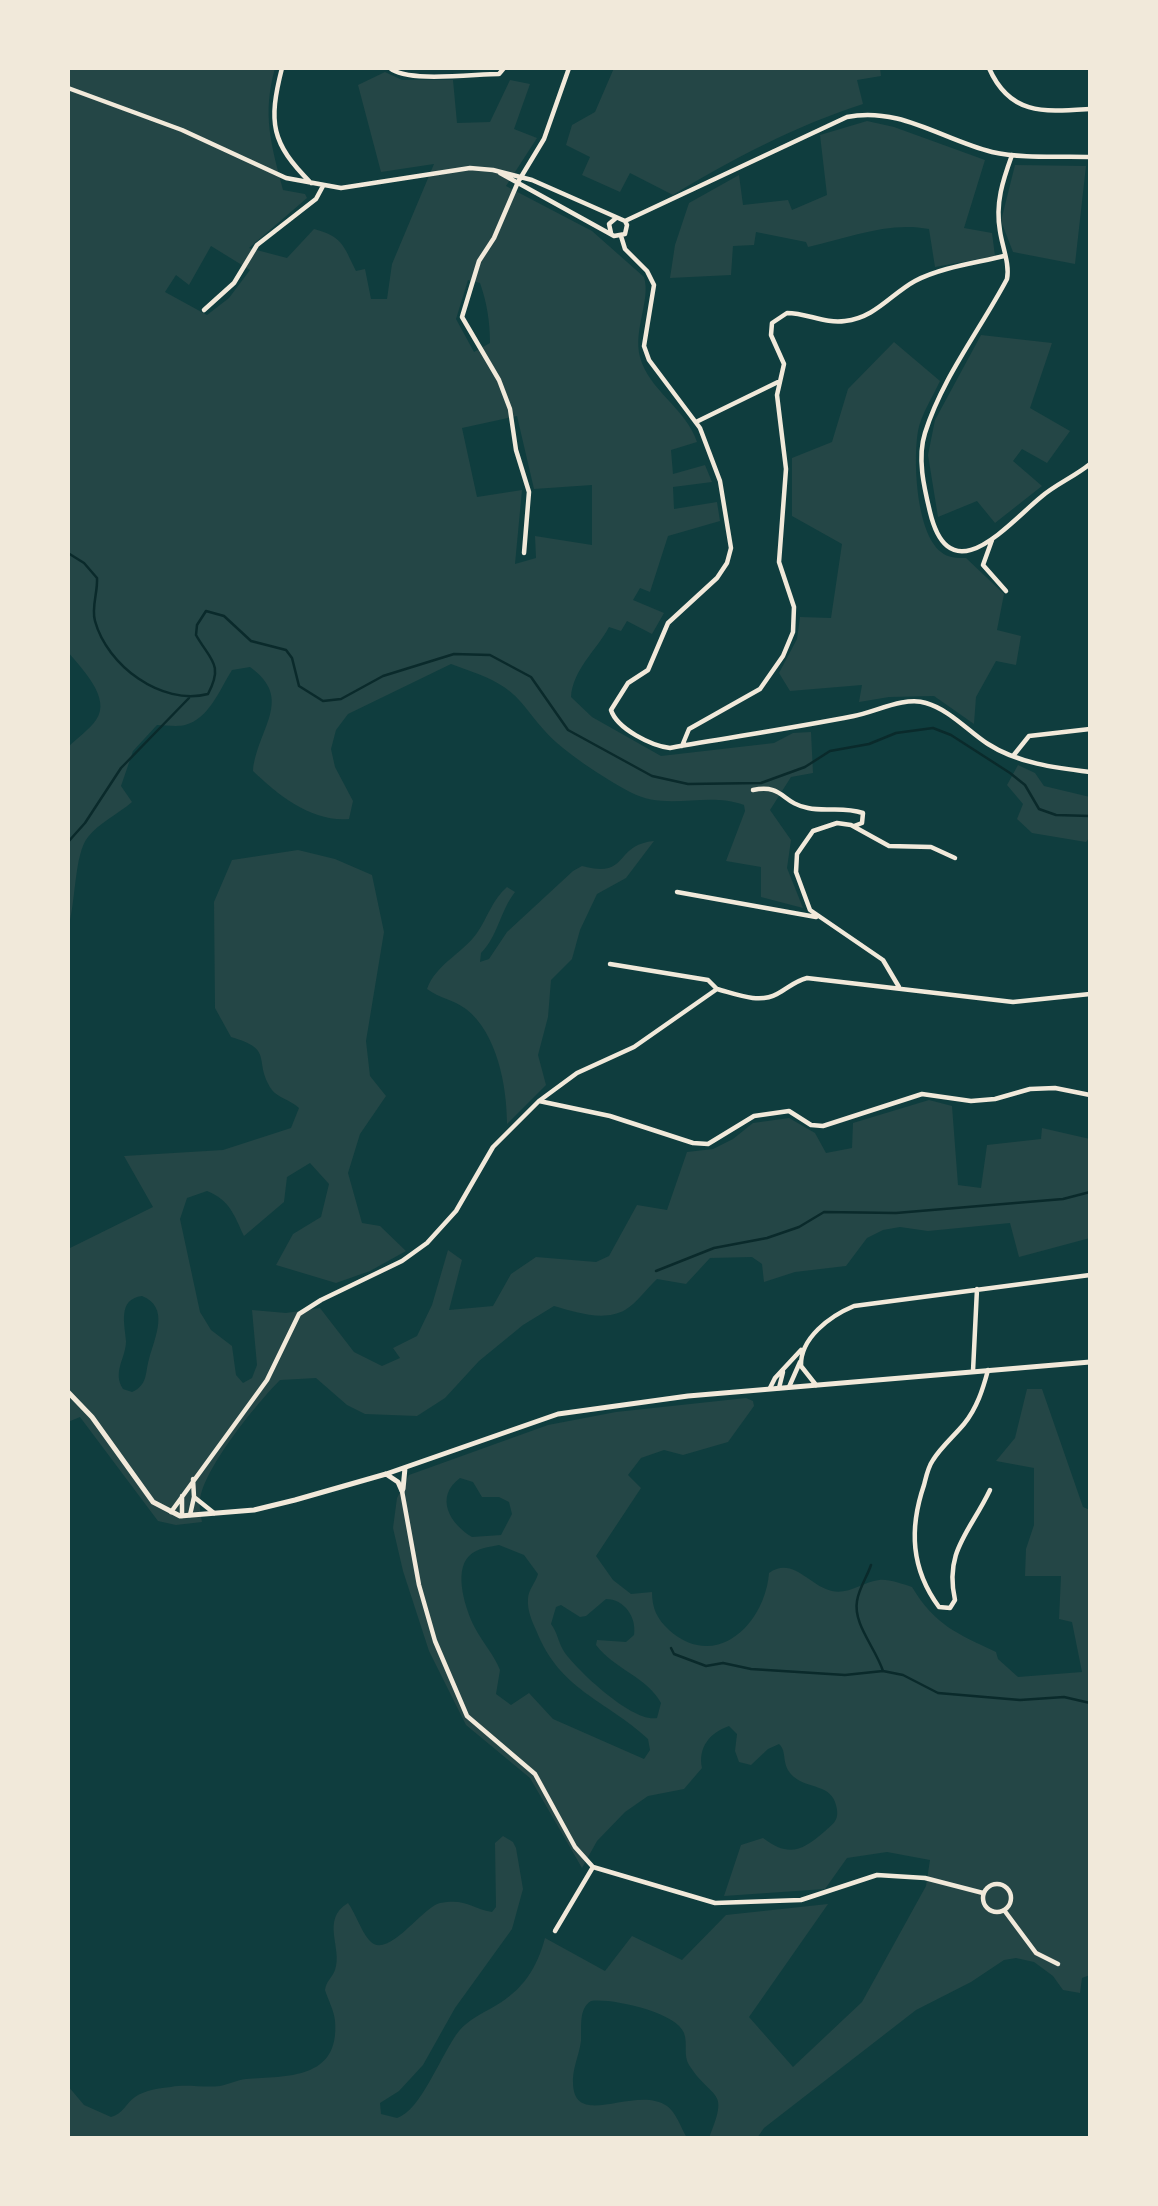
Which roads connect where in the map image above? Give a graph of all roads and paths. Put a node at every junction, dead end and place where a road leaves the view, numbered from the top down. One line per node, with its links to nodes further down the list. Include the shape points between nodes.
1 (282, 68): 11 (street, via 273,125 285,154)
2 (390, 68): 3 (street, via 417,76 499,74)
3 (504, 68)
4 (569, 68): 10 (street, via 549,127)
5 (989, 68): 7 (street, via 998,86 1027,107 1042,112)
6 (68, 88): 11 (street, via 182,130 264,170)
7 (1090, 108)
8 (1012, 155): 9 (street); 14 (street, via 896,118 846,117); 17 (street, via 998,206)
9 (1090, 157)
10 (520, 180): 12 (street, via 470,168 366,186); 13 (street); 15 (street); 23 (street, via 477,267 463,317 510,409 528,492)
11 (311, 184): 12 (street)
12 (323, 186): 18 (street, via 313,202 257,245 234,283)
13 (617, 218): 14 (street); 15 (street, via 609,224)
14 (625, 220): 16 (street, via 627,230)
15 (611, 233): 16 (street)
16 (621, 236): 20 (street, via 625,249 654,285 645,328 649,360)
17 (1004, 256): 19 (street, via 932,274 849,321 797,313 779,315 770,329 784,364); 22 (street, via 1007,279 940,393 922,445 924,489 939,539 966,552)
18 (204, 310)
19 (779, 382): 20 (street); 26 (street, via 777,401 786,469 779,562 794,607 791,640 760,689 689,729)
20 (696, 422): 26 (street, via 720,481 730,528 727,563 668,623 648,670 628,683 611,710 614,718 659,747)
21 (1090, 464): 22 (street, via 1047,492)
22 (992, 540): 24 (street, via 983,565)
23 (524, 553)
24 (1006, 591)
25 (1090, 729): 27 (street, via 1029,736)
26 (682, 746): 27 (street, via 925,702 990,746)
27 (1013, 756): 28 (street)
28 (1090, 772)
29 (752, 790): 30 (street, via 771,787 809,809 849,808 863,813 862,823)
30 (854, 826): 31 (street, via 890,846 931,847); 33 (street, via 824,825 813,831 797,854 796,872 810,910)
31 (955, 858)
32 (677, 892): 33 (street)
33 (820, 918): 35 (street, via 883,960)
34 (610, 964): 36 (street, via 708,980)
35 (900, 988): 36 (street, via 807,978 759,999); 37 (street, via 1013,1002)
36 (717, 989): 39 (street, via 634,1047 577,1073)
37 (1090, 994)
38 (1090, 1095): 39 (street, via 1055,1088 1030,1088 971,1101 922,1094 823,1126 811,1125 789,1111 754,1116 708,1144)
39 (539, 1101): 55 (street, via 493,1147 456,1211 427,1243 402,1261 299,1314 267,1380)
40 (1090, 1275): 41 (street)
41 (977, 1289): 42 (street, via 854,1306 835,1314); 47 (street)
42 (804, 1347): 43 (street); 45 (street)
43 (801, 1361): 48 (street, via 809,1380); 49 (street)
44 (1090, 1362): 46 (street)
45 (785, 1368): 50 (street); 51 (street)
46 (988, 1370): 47 (street); 56 (street, via 981,1396 966,1422 931,1462 916,1509 914,1548 920,1572 939,1607 950,1608 955,1600 952,1559)
47 (973, 1371): 48 (street)
48 (816, 1384): 49 (street)
49 (789, 1387): 51 (street)
50 (770, 1388): 51 (street); 53 (street, via 558,1414)
51 (779, 1388)
52 (68, 1392): 61 (street, via 92,1417 153,1502)
53 (405, 1468): 54 (street); 57 (street)
54 (386, 1474): 57 (street); 62 (street, via 254,1510)
55 (193, 1478): 58 (street); 59 (street)
56 (990, 1490)
57 (402, 1491): 65 (street, via 419,1585 435,1641 467,1716 535,1774 575,1847)
58 (183, 1492): 60 (street); 61 (street)
59 (193, 1500): 60 (street); 62 (street); 63 (street)
60 (180, 1506): 64 (street)
61 (170, 1513): 64 (street)
62 (214, 1513): 63 (street)
63 (190, 1515): 64 (street)
64 (182, 1516)
65 (593, 1867): 66 (street, via 715,1903 802,1900 877,1875 925,1878); 68 (street)
66 (983, 1893): 67 (street, via 986,1908); 67 (street, via 992,1884 1007,1888 1011,1900)
67 (1004, 1910): 69 (street, via 1036,1953)
68 (555, 1931)
69 (1058, 1964)

